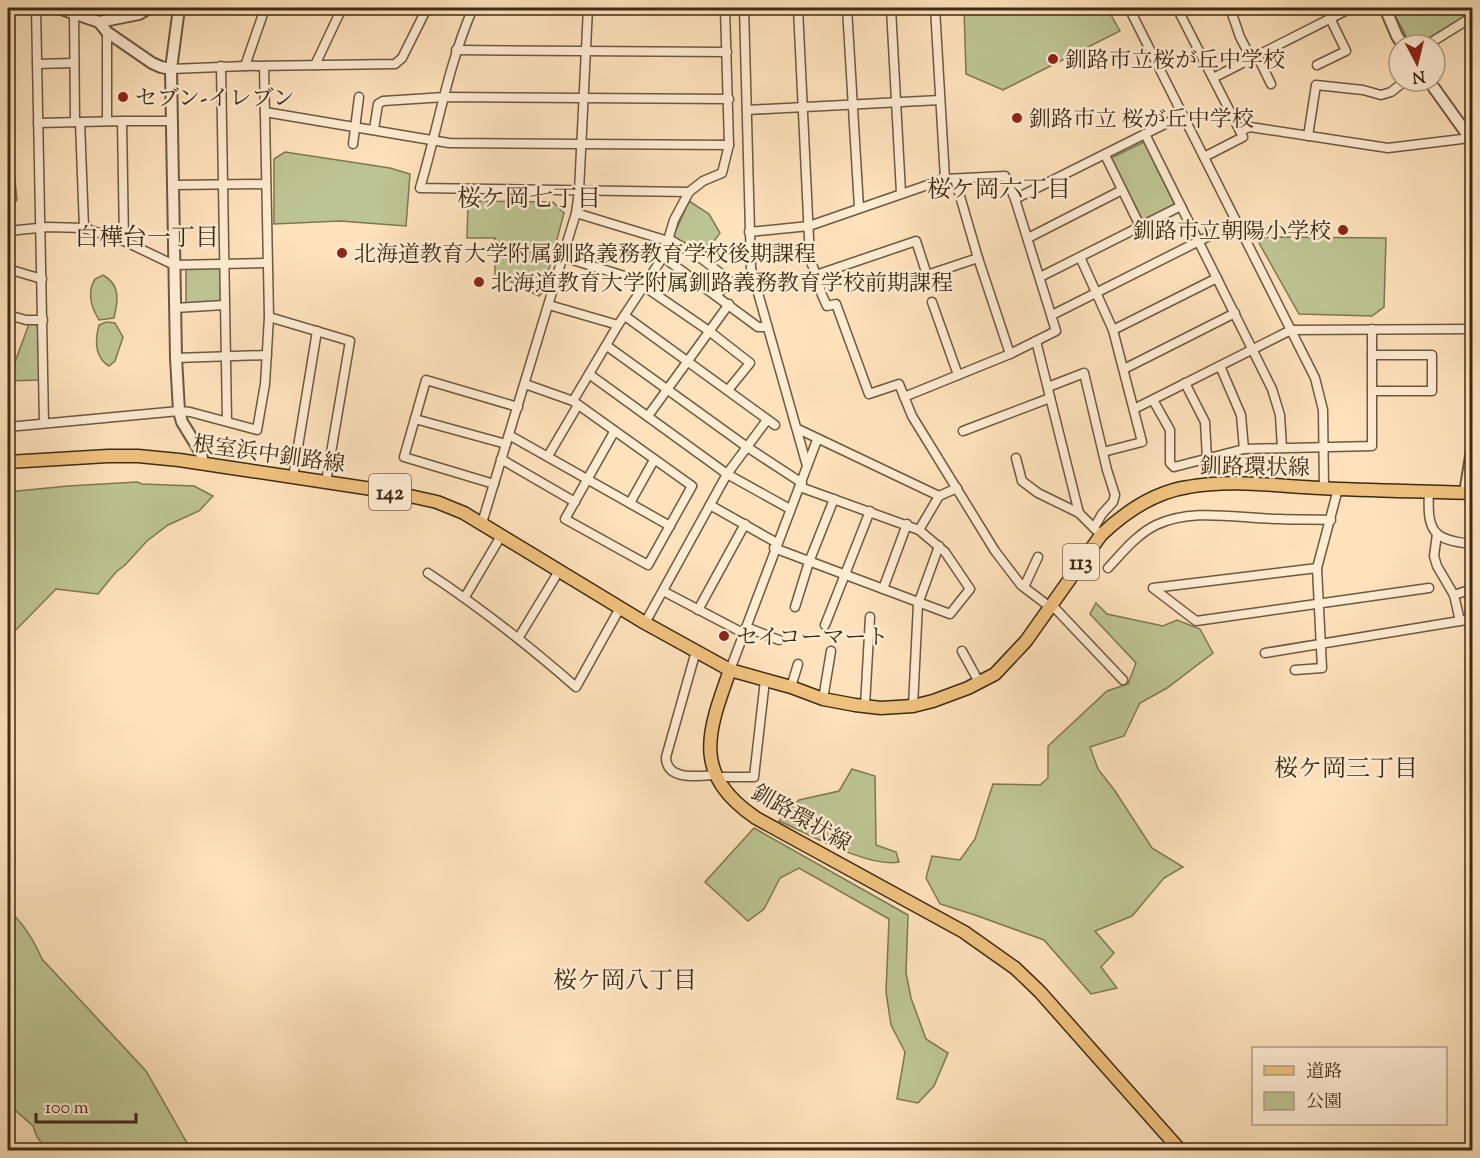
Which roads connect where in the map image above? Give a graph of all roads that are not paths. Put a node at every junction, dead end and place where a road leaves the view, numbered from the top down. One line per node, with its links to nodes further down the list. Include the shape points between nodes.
1 (36, 8): 34 (street)
2 (58, 8): 22 (street)
3 (96, 8): 25 (street)
4 (149, 8): 25 (street, via 139,14)
5 (178, 8): 40 (street)
6 (265, 8): 38 (street)
7 (342, 8): 35 (street)
8 (426, 8): 35 (street, via 402,58 395,64)
9 (473, 8): 29 (street)
10 (588, 8): 30 (street)
11 (725, 8): 31 (street)
12 (744, 8): 53 (street)
13 (798, 8): 52 (street)
14 (847, 8): 51 (street)
15 (891, 8): 50 (street)
16 (935, 8): 49 (street)
17 (1177, 8): 41 (street)
18 (1230, 8): 32 (street, via 1240,36)
19 (1351, 8): 24 (street)
20 (1385, 8): 27 (street)
21 (1133, 9): 55 (street)
22 (74, 14): 25 (street); 33 (street)
23 (1473, 17): 28 (street)
24 (1330, 18): 32 (street); 36 (street, via 1346,51)
25 (94, 20): 26 (street)
26 (107, 32): 40 (street, via 152,63); 56 (street)
27 (1396, 33)
28 (1447, 33)
29 (456, 50): 30 (street); 46 (street)
30 (585, 52): 31 (street); 47 (street)
31 (727, 52): 48 (street)
32 (1254, 56): 41 (street); 42 (street)
33 (74, 63): 34 (street); 59 (street)
34 (37, 64): 60 (street)
35 (315, 64): 39 (street)
36 (1317, 65)
37 (221, 66): 38 (street); 40 (street); 75 (street)
38 (245, 66): 39 (street)
39 (264, 66): 54 (street)
40 (171, 69): 58 (street)
41 (1213, 78): 63 (street)
42 (1271, 84)
43 (1387, 93): 65 (street, via 1316,85)
44 (1438, 93): 66 (street)
45 (359, 97): 61 (street)
46 (445, 97): 47 (street); 62 (street, via 383,101 378,104); 67 (street)
47 (584, 98): 48 (street); 69 (street)
48 (729, 99): 70 (street)
49 (940, 100): 50 (street); 73 (street)
50 (896, 102): 51 (street); 81 (street)
51 (852, 104): 52 (street); 84 (street)
52 (803, 107): 53 (street); 87 (street)
53 (747, 110): 92 (street)
54 (265, 111): 61 (street); 76 (street)
55 (1183, 115): 64 (street); 72 (street)
56 (107, 121): 57 (street); 59 (street)
57 (122, 121): 58 (street); 95 (street)
58 (172, 121): 77 (street)
59 (78, 122): 60 (street); 90 (street)
60 (38, 123): 89 (street)
61 (355, 126): 62 (street); 68 (street)
62 (374, 129): 67 (street)
63 (1240, 131): 65 (street, via 1250,127); 72 (street, via 1243,137)
64 (1145, 134): 71 (street); 83 (street)
65 (1308, 136): 66 (street, via 1388,147)
66 (1471, 138)
67 (434, 139): 69 (street, via 449,143); 79 (street, via 420,188)
68 (353, 144)
69 (582, 144): 70 (street); 79 (street)
70 (729, 145): 80 (street, via 722,173)
71 (1105, 155): 78 (street); 82 (street)
72 (1204, 157): 86 (street)
73 (945, 179): 74 (street); 81 (street)
74 (955, 179): 82 (street, via 1005,176); 100 (street)
75 (223, 184): 76 (street); 77 (street); 102 (street)
76 (266, 184): 101 (street)
77 (173, 185): 103 (street)
78 (1122, 190): 88 (street); 93 (street)
79 (579, 191): 80 (street); 85 (street)
80 (689, 192): 94 (street, via 674,220)
81 (901, 193): 84 (street)
82 (1015, 199): 93 (street)
83 (1181, 206): 88 (street); 96 (street)
84 (859, 208): 87 (street)
85 (576, 213): 94 (street); 97 (street)
86 (1237, 222): 96 (street); 128 (street)
87 (809, 226): 92 (street); 105 (street, via 810,259)
88 (1140, 226): 99 (street)
89 (39, 228): 90 (street); 91 (street); 108 (street)
90 (84, 228): 95 (street)
91 (8, 231)
92 (749, 232): 124 (street, via 751,268)
93 (1028, 238): 106 (street)
94 (669, 240): 98 (street); 111 (street, via 728,279)
95 (124, 242): 103 (street)
96 (1199, 242): 107 (street); 110 (street)
97 (563, 257): 109 (street); 114 (street)
98 (663, 257): 109 (street); 111 (street)
99 (1080, 257): 106 (street); 110 (street)
100 (978, 258): 105 (street, via 927,275 916,241); 134 (street)
101 (267, 263): 102 (street); 121 (street)
102 (224, 264): 103 (street); 115 (street)
103 (174, 265): 116 (street)
104 (8, 269): 108 (street)
105 (816, 275): 150 (street, via 827,306 836,304 869,394 899,384)
106 (1040, 277): 119 (street)
107 (1217, 278): 117 (street); 127 (street)
108 (42, 279): 122 (street)
109 (646, 285): 120 (street); 130 (street)
110 (1097, 293): 119 (street); 127 (street)
111 (717, 296): 113 (street)
112 (932, 302): 143 (street)
113 (729, 304): 124 (street, via 758,327); 130 (street)
114 (549, 305): 123 (street); 145 (street)
115 (224, 306): 116 (street); 137 (street)
116 (175, 308): 138 (street)
117 (1235, 313): 133 (street); 141 (street)
118 (8, 315): 122 (street)
119 (1052, 315): 131 (street, via 1056,331)
120 (625, 316): 123 (street); 139 (street)
121 (269, 317): 129 (street); 135 (street)
122 (43, 321): 161 (street)
123 (618, 325): 132 (street)
124 (768, 327): 164 (street)
125 (1372, 329): 126 (street); 128 (street); 136 (street)
126 (1473, 329)
127 (1113, 330): 141 (street)
128 (1291, 330): 133 (street); 172 (street, via 1317,386 1323,410)
129 (317, 331): 185 (street); 187 (street, via 350,341)
130 (709, 331): 139 (street); 148 (street, via 750,363)
131 (1036, 341): 134 (street); 146 (street)
132 (607, 346): 142 (street); 147 (street)
133 (1252, 349): 140 (street); 171 (street, via 1280,415)
134 (1010, 354): 143 (street)
135 (267, 355): 137 (street); 160 (street, via 257,430)
136 (1372, 355): 149 (street); 149 (street, via 1432,355 1432,391)
137 (225, 357): 138 (street); 160 (street)
138 (176, 358): 156 (street)
139 (688, 361): 147 (street); 148 (street)
140 (1220, 366): 144 (street); 173 (street, via 1241,415)
141 (1124, 369): 155 (street)
142 (589, 374): 153 (street); 157 (street)
143 (958, 375): 150 (street)
144 (1185, 383): 152 (street); 179 (street, via 1205,422)
145 (525, 384): 153 (street); 154 (street)
146 (1048, 387): 151 (street); 175 (street, via 1084,373)
147 (667, 389): 157 (street); 170 (street)
148 (729, 390): 159 (street)
149 (1373, 391): 172 (street, via 1372,446)
150 (904, 397): 190 (street)
151 (1050, 398): 165 (street); 202 (street)
152 (1153, 400): 155 (street); 179 (street, via 1170,430 1170,463 1174,467)
153 (575, 403): 166 (street); 176 (street)
154 (518, 407): 158 (street, via 426,380); 167 (street)
155 (1134, 409): 175 (street, via 1142,442)
156 (179, 411): 160 (street); 161 (street); 182 (street)
157 (648, 416): 184 (street)
158 (415, 419): 169 (street); 188 (street, via 404,457)
159 (767, 420): 162 (street); 170 (street)
160 (226, 421)
161 (44, 423): 163 (street)
162 (775, 425)
163 (8, 427)
164 (798, 429): 168 (street); 183 (street)
165 (963, 431)
166 (614, 432): 180 (street); 186 (street)
167 (509, 435): 169 (street); 176 (street)
168 (817, 440): 183 (street); 195 (street)
169 (506, 444): 178 (street)
170 (747, 447): 184 (street); 189 (street)
171 (1282, 448): 172 (street); 173 (street)
172 (1324, 448): 191 (street)
173 (1244, 449): 179 (street)
174 (1473, 450): 194 (street)
175 (1103, 452): 209 (street, via 1115,495 1102,514)
176 (548, 456): 186 (street)
177 (1016, 458): 202 (street, via 1022,481)
178 (501, 459): 188 (street); 197 (street)
179 (1208, 459)
180 (654, 460): 198 (street); 207 (street, via 692,486)
181 (8, 462): 182 (main road, 根室浜中釧路線 / 142, via 138,456)
182 (203, 464): 185 (main road, 根室浜中釧路線 / 142)
183 (807, 466): 189 (street)
184 (727, 474): 199 (street); 200 (street)
185 (293, 477): 187 (main road, 根室浜中釧路線 / 142)
186 (588, 479): 197 (street); 198 (street)
187 (327, 482): 204 (main road, 根室浜中釧路線 / 142, via 437,502)
188 (494, 484): 204 (street)
189 (801, 485): 196 (street); 200 (street)
190 (957, 488): 195 (street); 222 (street, via 989,542)
191 (1324, 489): 192 (main road, 釧路環状線 / 113); 209 (main road, 釧路環状線 / 113, via 1233,483 1186,487 1137,506)
192 (1338, 489): 193 (main road, 釧路環状線 / 113); 203 (street)
193 (1429, 491): 194 (main road, 釧路環状線 / 113); 210 (street, via 1429,518)
194 (1469, 493)
195 (939, 496): 208 (street)
196 (834, 499): 201 (street); 216 (street)
197 (575, 502): 207 (street, via 565,519 648,565)
198 (630, 503): 207 (street)
199 (710, 505): 205 (street); 226 (street)
200 (790, 509): 213 (street)
201 (870, 511): 206 (street); 221 (street)
202 (1079, 513): 209 (street)
203 (1330, 519): 217 (street, via 1211,515 1170,520 1131,542); 218 (street)
204 (482, 524): 211 (main road, 根室浜中釧路線 / 142)
205 (745, 524): 213 (street); 234 (street)
206 (907, 524): 208 (street); 224 (street)
207 (670, 525)
208 (919, 530): 214 (street)
209 (1097, 531): 231 (main road, 釧路環状線 / 113)
210 (1437, 534): 212 (street, via 1453,542); 227 (street, via 1434,556)
211 (501, 536): 219 (main road, 根室浜中釧路線 / 142); 228 (street)
212 (1473, 544)
213 (776, 546): 216 (street); 240 (street)
214 (939, 546): 229 (street); 229 (street, via 970,589 950,614)
215 (1038, 557): 222 (street)
216 (810, 562): 221 (street); 232 (street)
217 (1108, 568)
218 (1317, 568): 230 (street); 230 (street, via 1153,588 1196,621)
219 (559, 571): 233 (main road, 根室浜中釧路線 / 142); 241 (street)
220 (428, 573): 228 (street)
221 (846, 576): 224 (street); 239 (street)
222 (1024, 587): 231 (street)
223 (1428, 588): 230 (street)
224 (883, 589): 229 (street)
225 (1473, 589): 227 (street)
226 (663, 591): 234 (street); 238 (street)
227 (1454, 595): 237 (street)
228 (465, 597): 241 (street)
229 (918, 604): 257 (street)
230 (1319, 604): 243 (street)
231 (1051, 606): 252 (street); 253 (main road, 釧路環状線 / 113, via 1009,661)
232 (795, 607)
233 (620, 608): 238 (main road, 根室浜中釧路線 / 142); 241 (street, via 576,687)
234 (698, 610): 240 (street)
235 (870, 617): 256 (street)
236 (1473, 619): 237 (street)
237 (1461, 621): 243 (street)
238 (645, 622): 244 (main road, 根室浜中釧路線 / 142)
239 (825, 625)
240 (745, 630): 242 (street); 249 (street)
241 (519, 637)
242 (779, 640)
243 (1321, 644): 247 (street); 250 (street, via 1322,668)
244 (696, 651): 249 (main road, 根室浜中釧路線 / 142); 258 (street, via 666,764 678,774)
245 (831, 651): 255 (street)
246 (962, 651): 253 (street)
247 (1265, 653)
248 (798, 664): 254 (street)
249 (730, 670): 251 (main road, 釧路環状線 / 113); 258 (main road, 釧路環状線, via 711,731)
250 (1295, 670)
251 (765, 680): 254 (main road, 釧路環状線 / 113); 258 (street, via 754,777)
252 (1123, 680)
253 (979, 682): 257 (main road, 釧路環状線 / 113)
254 (791, 687): 255 (main road, 釧路環状線 / 113)
255 (823, 699): 256 (main road, 釧路環状線 / 113)
256 (865, 706): 257 (main road, 釧路環状線 / 113)
257 (913, 706)
258 (716, 776): 259 (main road, 釧路環状線, via 738,805 756,818 964,932 1015,968)
259 (1179, 1150)

